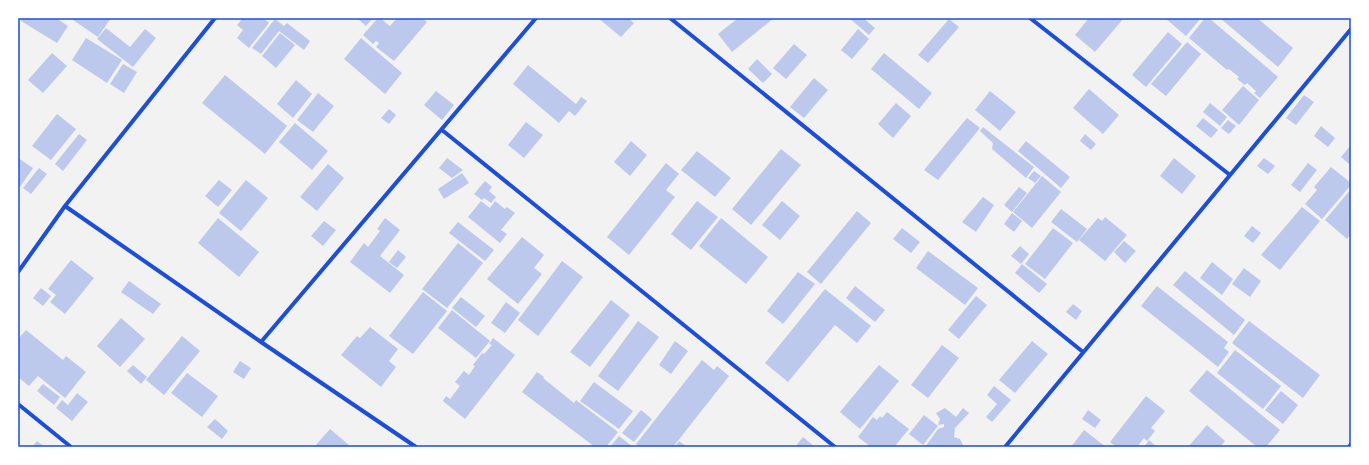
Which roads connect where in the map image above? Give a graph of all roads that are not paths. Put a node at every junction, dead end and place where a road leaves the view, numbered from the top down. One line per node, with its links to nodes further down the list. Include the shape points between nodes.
1 (215, 18): 8 (street)
2 (536, 18): 6 (street)
3 (670, 18): 11 (street)
4 (1030, 18): 7 (street)
5 (1351, 29): 7 (street)
6 (442, 130): 10 (street); 16 (street)
7 (1230, 175): 11 (street)
8 (65, 206): 9 (street); 10 (street)
9 (18, 272)
10 (261, 342): 15 (street)
11 (1083, 352): 17 (street)
12 (18, 404): 14 (street)
13 (1351, 444): 18 (street)
14 (71, 447)
15 (416, 447)
16 (835, 447)
17 (1005, 447)
18 (1349, 447)

